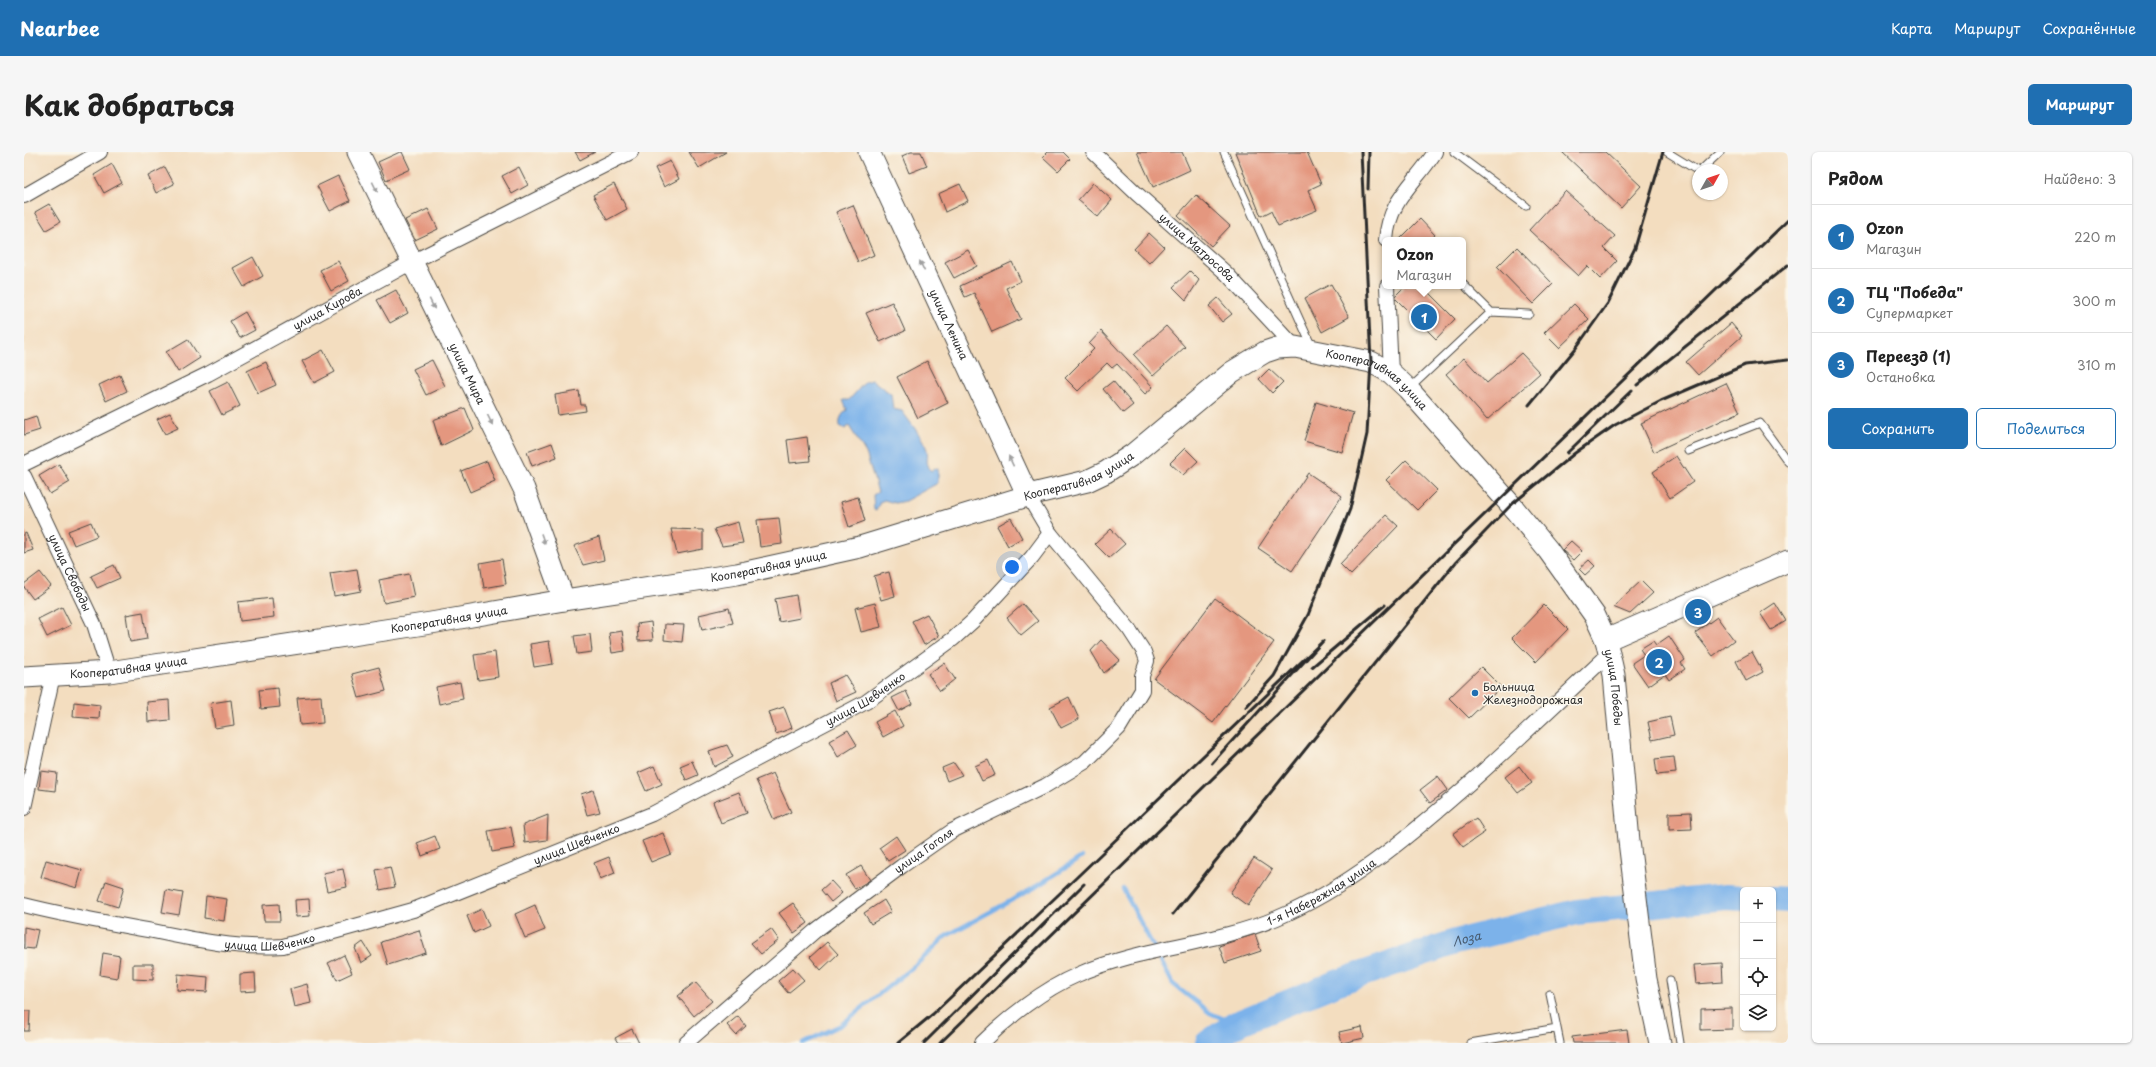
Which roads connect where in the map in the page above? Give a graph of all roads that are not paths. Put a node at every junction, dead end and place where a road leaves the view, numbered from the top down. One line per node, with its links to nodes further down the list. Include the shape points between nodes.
1 (100, 152): 13 (street)
2 (358, 152): 16 (main road, улица Мира, one-way to 16)
3 (631, 152): 16 (street, улица Кирова)
4 (869, 152): 28 (main road, улица Ленина, one-way to 4)
5 (1093, 152): 21 (street, улица Матросова, via 1136,194 1226,273)
6 (1224, 152): 21 (lane)
7 (1435, 152): 15 (street, via 1425,168 1400,196 1393,210)
8 (1454, 152): 14 (lane)
9 (1667, 152): 12 (lane)
10 (1720, 152): 11 (lane)
11 (1707, 164)
12 (1692, 167)
13 (24, 196)
14 (1526, 206)
15 (1387, 237)
16 (412, 262): 26 (street, улица Кирова, via 208,374); 32 (main road, улица Мира, one-way to 32, via 524,489)
17 (1466, 287): 19 (lane)
18 (1387, 289): 22 (street)
19 (1492, 312): 20 (lane); 23 (lane)
20 (1529, 314)
21 (1304, 349): 22 (main road, Кооперативная улица, via 1371,362); 28 (main road, Кооперативная улица, via 1277,348 1265,352 1232,372 1132,455 1106,472 1087,481)
22 (1391, 373): 23 (main road, Кооперативная улица)
23 (1408, 389): 30 (main road, Кооперативная улица)
24 (1688, 451): 25 (lane, via 1760,423)
25 (1788, 462)
26 (24, 464)
27 (24, 476): 34 (street, улица Свободы, via 94,624)
28 (1028, 496): 29 (street); 32 (main road, Кооперативная улица, via 860,547 737,574)
29 (1050, 533): 38 (street, улица Шевченко, via 1032,557 963,630 866,702 652,814 413,910 283,946 262,947 223,945 62,915); 42 (street, улица Гоголя, via 1129,629 1144,652 1147,661 1142,676 1142,690 1119,728 1085,762 1045,786 952,831 908,861 815,931)
30 (1548, 550): 33 (main road, улица Победы, via 1595,616)
31 (1788, 561): 33 (main road)
32 (564, 600): 34 (main road, Кооперативная улица)
33 (1608, 647): 43 (street, 1-я Набережная улица, via 1498,758 1435,814 1365,868 1277,918 1076,975 1019,1012); 46 (main road, улица Победы, via 1646,979)
34 (109, 672): 35 (main road, Кооперативная улица)
35 (53, 675): 36 (main road, Кооперативная улица); 37 (street)
36 (24, 677)
37 (24, 808)
38 (24, 904)
39 (1670, 980): 47 (lane)
40 (1550, 994): 41 (lane)
41 (1556, 1028): 44 (lane); 45 (lane)
42 (686, 1043)
43 (982, 1043)
44 (1470, 1043)
45 (1560, 1043)
46 (1660, 1043)
47 (1680, 1043)

